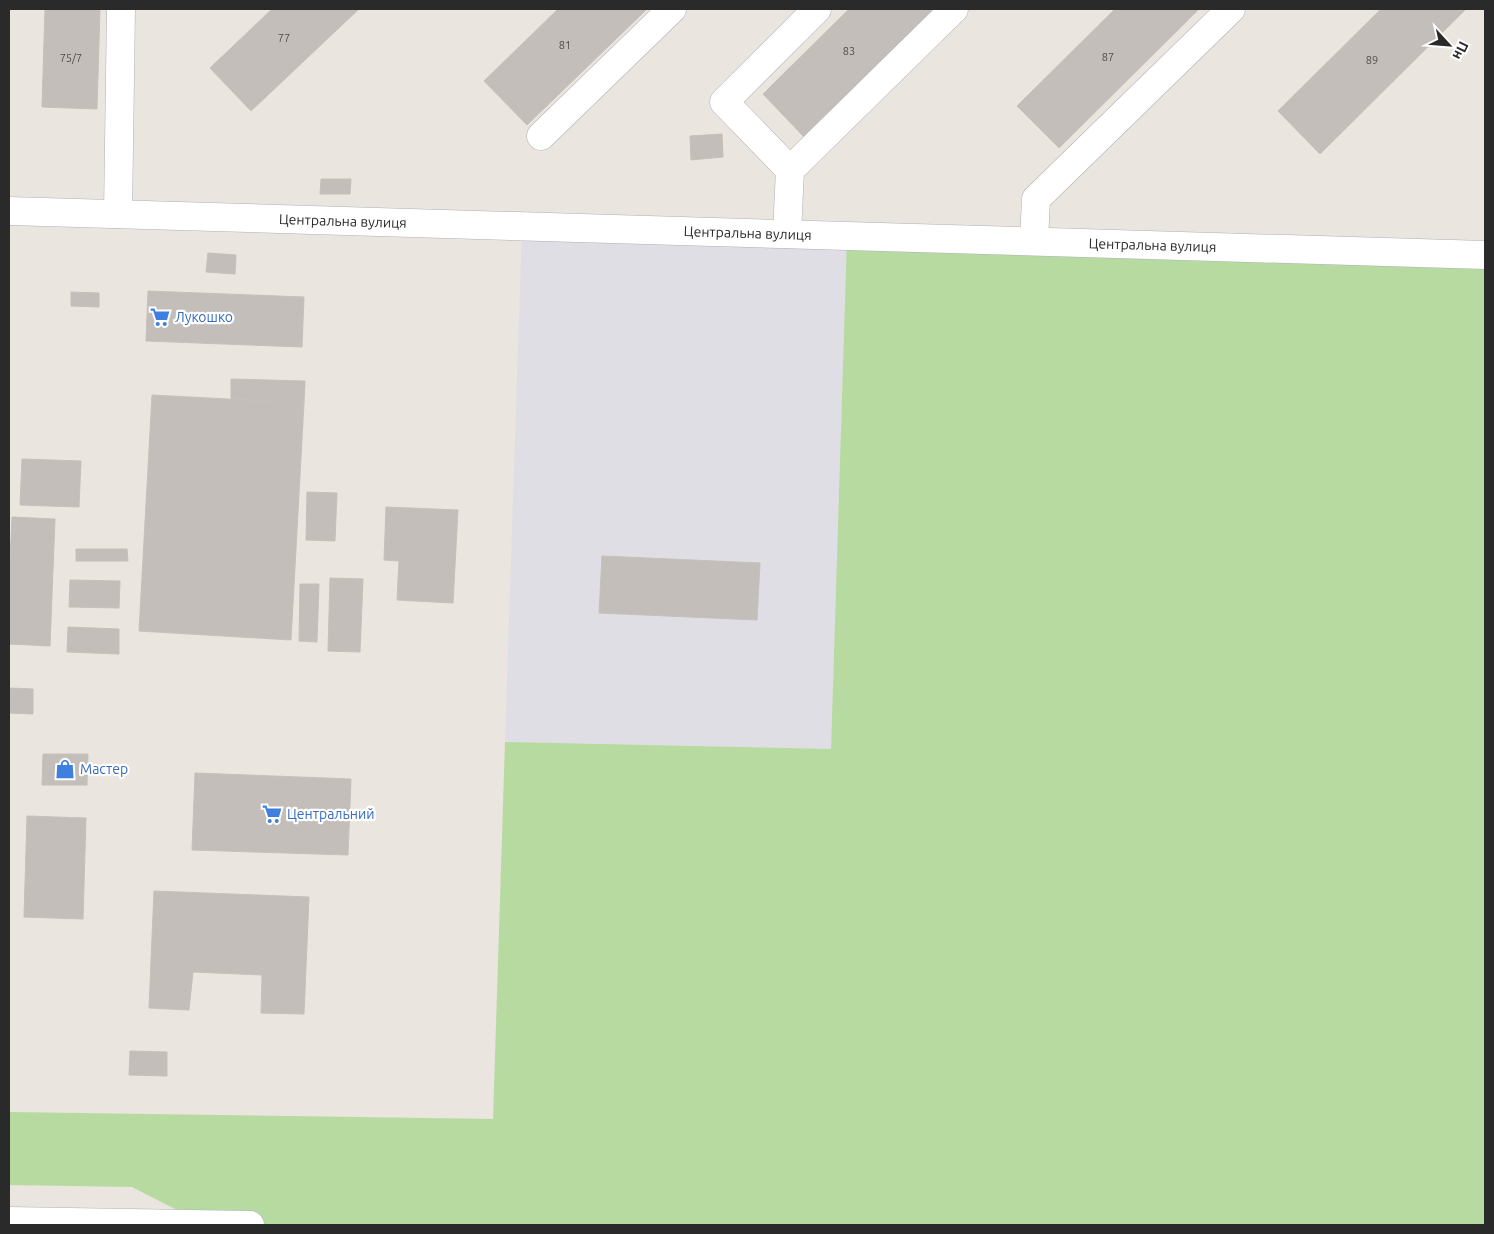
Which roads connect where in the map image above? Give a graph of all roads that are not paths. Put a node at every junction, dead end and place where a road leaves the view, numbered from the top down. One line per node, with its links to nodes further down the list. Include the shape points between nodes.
1 (121, 9): 9 (street)
2 (672, 9): 6 (street)
3 (817, 9): 7 (street, via 724,102)
4 (954, 9): 7 (street)
5 (1231, 9): 11 (street, via 1036,200)
6 (541, 136)
7 (790, 170): 10 (street)
8 (9, 210): 9 (street, Центральна вулиця)
9 (118, 214): 10 (street, Центральна вулиця)
10 (787, 234): 11 (street, Центральна вулиця)
11 (1034, 241): 12 (street, Центральна вулиця)
12 (1485, 255)
13 (9, 1221): 14 (street)
14 (250, 1225)

